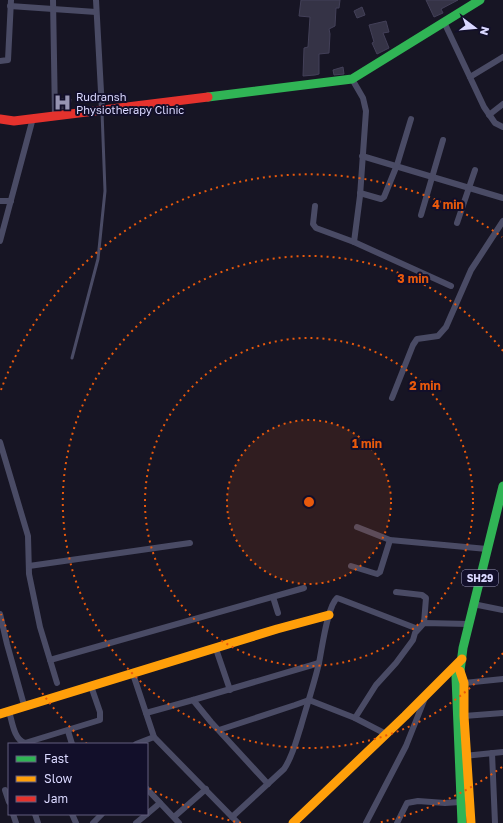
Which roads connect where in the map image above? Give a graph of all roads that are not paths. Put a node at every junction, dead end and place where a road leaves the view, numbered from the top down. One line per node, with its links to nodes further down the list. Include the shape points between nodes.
1 (53, 0): 5 (street)
2 (96, 0): 6 (street)
3 (474, 2): 7 (street)
4 (10, 3): 5 (street); 9 (street, via 8,60)
5 (53, 9): 6 (street); 15 (street)
6 (96, 12): 13 (street)
7 (444, 22): 10 (street); 11 (street)
8 (503, 57): 10 (street)
9 (0, 61)
10 (470, 77): 14 (street)
11 (352, 78): 13 (street); 21 (street, via 363,98 366,110)
12 (503, 104): 14 (street)
13 (102, 110): 15 (street); 37 (lane, via 105,191 98,259)
14 (489, 115): 19 (street, via 495,123)
15 (55, 116): 16 (street)
16 (33, 118): 17 (street, via 14,121); 29 (street)
17 (0, 119)
18 (411, 119): 22 (street)
19 (503, 127)
20 (443, 140): 24 (street)
21 (362, 156): 22 (street); 26 (street)
22 (397, 165): 24 (street); 26 (street, via 384,197 381,199)
23 (474, 170): 25 (street)
24 (432, 176): 25 (street); 31 (street)
25 (469, 188): 27 (street); 33 (street)
26 (360, 193): 35 (street)
27 (503, 198)
28 (0, 201): 29 (street)
29 (11, 201): 34 (street)
30 (315, 206): 35 (street, via 313,224 316,228)
31 (421, 215)
32 (503, 221): 38 (street, via 471,270 446,327 438,336 417,339 413,345)
33 (457, 223)
34 (0, 241)
35 (354, 242): 36 (street)
36 (451, 286)
37 (72, 358)
38 (392, 398)
39 (0, 442): 45 (street, via 28,536)
40 (503, 486): 44 (street, SH29)
41 (356, 527): 42 (street)
42 (390, 540): 44 (street); 46 (street, via 380,572 377,574)
43 (190, 543): 45 (street)
44 (486, 548): 50 (street, SH29)
45 (29, 566): 62 (street, via 40,627)
46 (351, 566)
47 (304, 588): 49 (street)
48 (396, 592): 55 (street, via 422,595 426,598)
49 (273, 597): 52 (street); 62 (street)
50 (473, 604): 51 (street); 56 (street, SH29)
51 (503, 610)
52 (278, 613)
53 (0, 614): 58 (street)
54 (329, 615): 57 (street, via 337,598); 60 (street); 63 (street)
55 (424, 623): 56 (street); 57 (street)
56 (468, 624): 61 (street, SH29)
57 (418, 629): 79 (street, via 413,640 376,685)
58 (7, 644): 59 (street); 74 (street)
59 (0, 646)
60 (216, 648): 65 (street); 70 (street)
61 (462, 659): 64 (street, SH29); 71 (street)
62 (50, 660): 68 (street)
63 (319, 663): 70 (street); 73 (street)
64 (460, 670): 67 (street, SH29); 88 (street, via 456,677)
65 (133, 674): 69 (street); 76 (street)
66 (503, 679): 67 (street)
67 (464, 682): 78 (street, SH29)
68 (57, 683)
69 (91, 686): 74 (street); 80 (street, via 100,712 100,720)
70 (230, 690): 72 (street)
71 (427, 694): 82 (street); 104 (street, via 406,746)
72 (193, 700): 76 (street); 81 (street)
73 (309, 700): 79 (street); 81 (street); 89 (street, via 290,760)
74 (24, 705): 75 (street)
75 (5, 712): 80 (street, via 17,738 25,743)
76 (146, 713): 83 (street)
77 (503, 713): 78 (street)
78 (464, 716): 88 (street, SH29)
79 (355, 718): 82 (street)
80 (68, 730): 84 (street)
81 (218, 730): 89 (street)
82 (386, 734): 103 (street)
83 (154, 737): 85 (street); 90 (street)
84 (72, 743)
85 (139, 743)
86 (503, 752): 87 (street)
87 (492, 753): 88 (street); 108 (street)
88 (463, 756): 93 (street); 107 (street, SH29)
89 (268, 784): 97 (street)
90 (206, 789): 97 (street); 98 (street)
91 (148, 790): 92 (street)
92 (160, 802): 94 (street); 98 (street)
93 (460, 802): 105 (street, via 407,803); 106 (street)
94 (148, 813)
95 (101, 815): 99 (street)
96 (146, 815): 100 (street)
97 (232, 816): 102 (street)
98 (174, 817): 101 (street)
99 (92, 823)
100 (136, 823)
101 (179, 823)
102 (238, 823)
103 (292, 823)
104 (366, 823)
105 (397, 823)
106 (462, 823)
107 (471, 823)
108 (495, 823)

